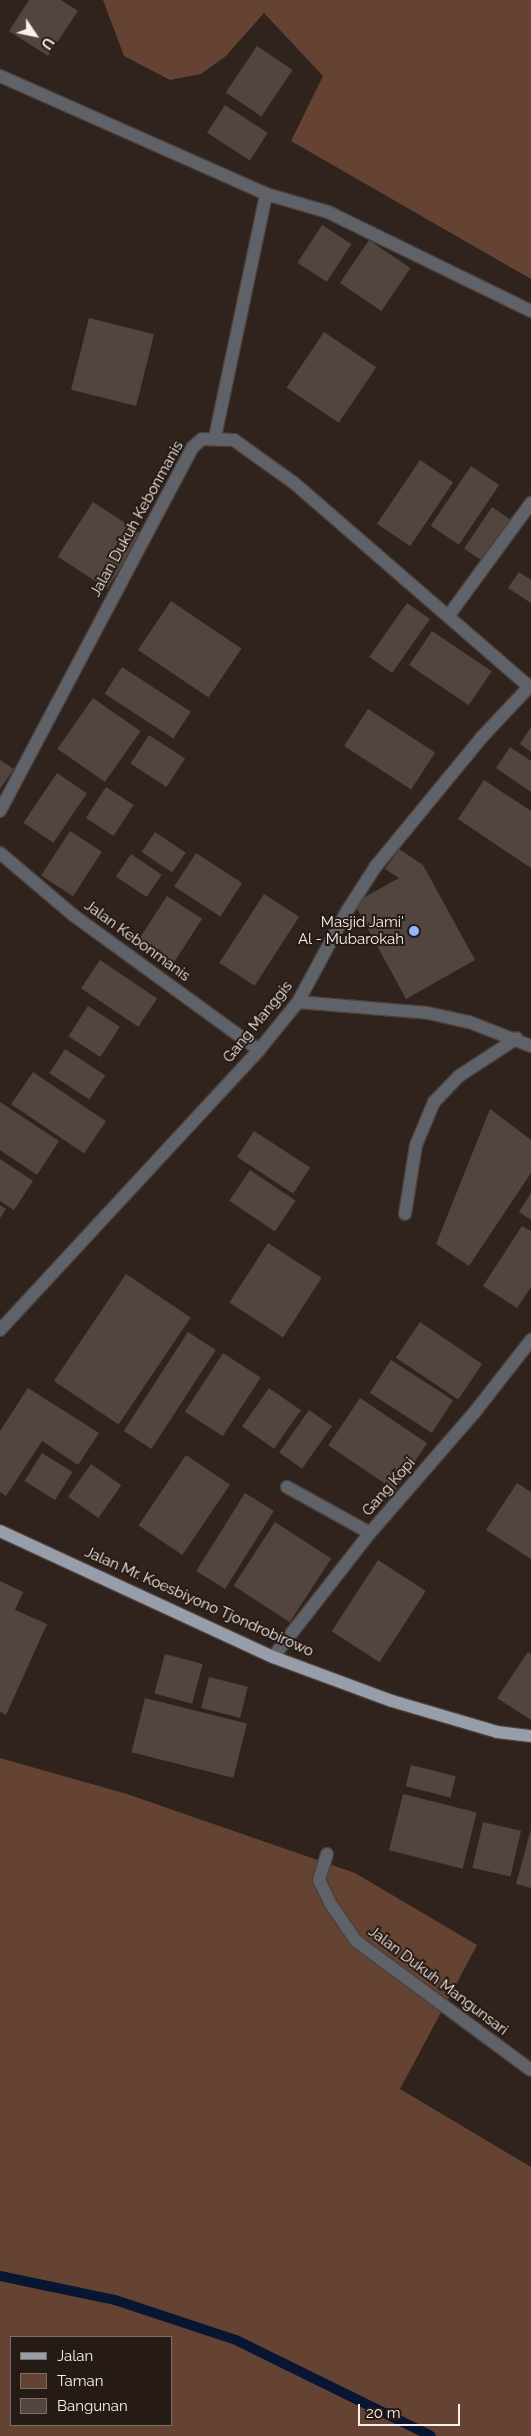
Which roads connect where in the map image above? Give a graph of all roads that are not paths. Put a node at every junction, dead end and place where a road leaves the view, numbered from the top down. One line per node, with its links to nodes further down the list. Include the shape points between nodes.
1 (0, 76): 2 (street)
2 (266, 194): 3 (street, via 328,212); 4 (street)
3 (531, 311)
4 (215, 437): 6 (street, via 234,440 294,483); 8 (street, Jalan Dukuh Kebonmanis, via 202,439 192,447)
5 (531, 503): 6 (street)
6 (449, 615): 7 (street)
7 (530, 687): 10 (street, Gang Manggis, via 476,744 376,866 347,911)
8 (0, 811)
9 (0, 853): 13 (street, Jalan Kebonmanis, via 73,915)
10 (298, 1002): 11 (street, via 428,1013); 13 (street, Gang Manggis)
11 (517, 1038): 12 (street); 14 (street, via 459,1076 434,1102 416,1145)
12 (531, 1046)
13 (259, 1050): 15 (street, Gang Manggis)
14 (405, 1214)
15 (0, 1330)
16 (531, 1340): 19 (street, Gang Kopi)
17 (287, 1487): 19 (street)
18 (0, 1531): 20 (main road, Jalan Mr. Koesbiyono Tjondrobirowo)
19 (370, 1533): 20 (street, Gang Kopi)
20 (273, 1657): 21 (main road, Jalan Mr. Koesbiyono Tjondrobirowo, via 392,1701 497,1732)
21 (531, 1736)
22 (327, 1854): 23 (street, Jalan Dukuh Mangunsari, via 319,1880 330,1903 356,1941)
23 (531, 2070)

